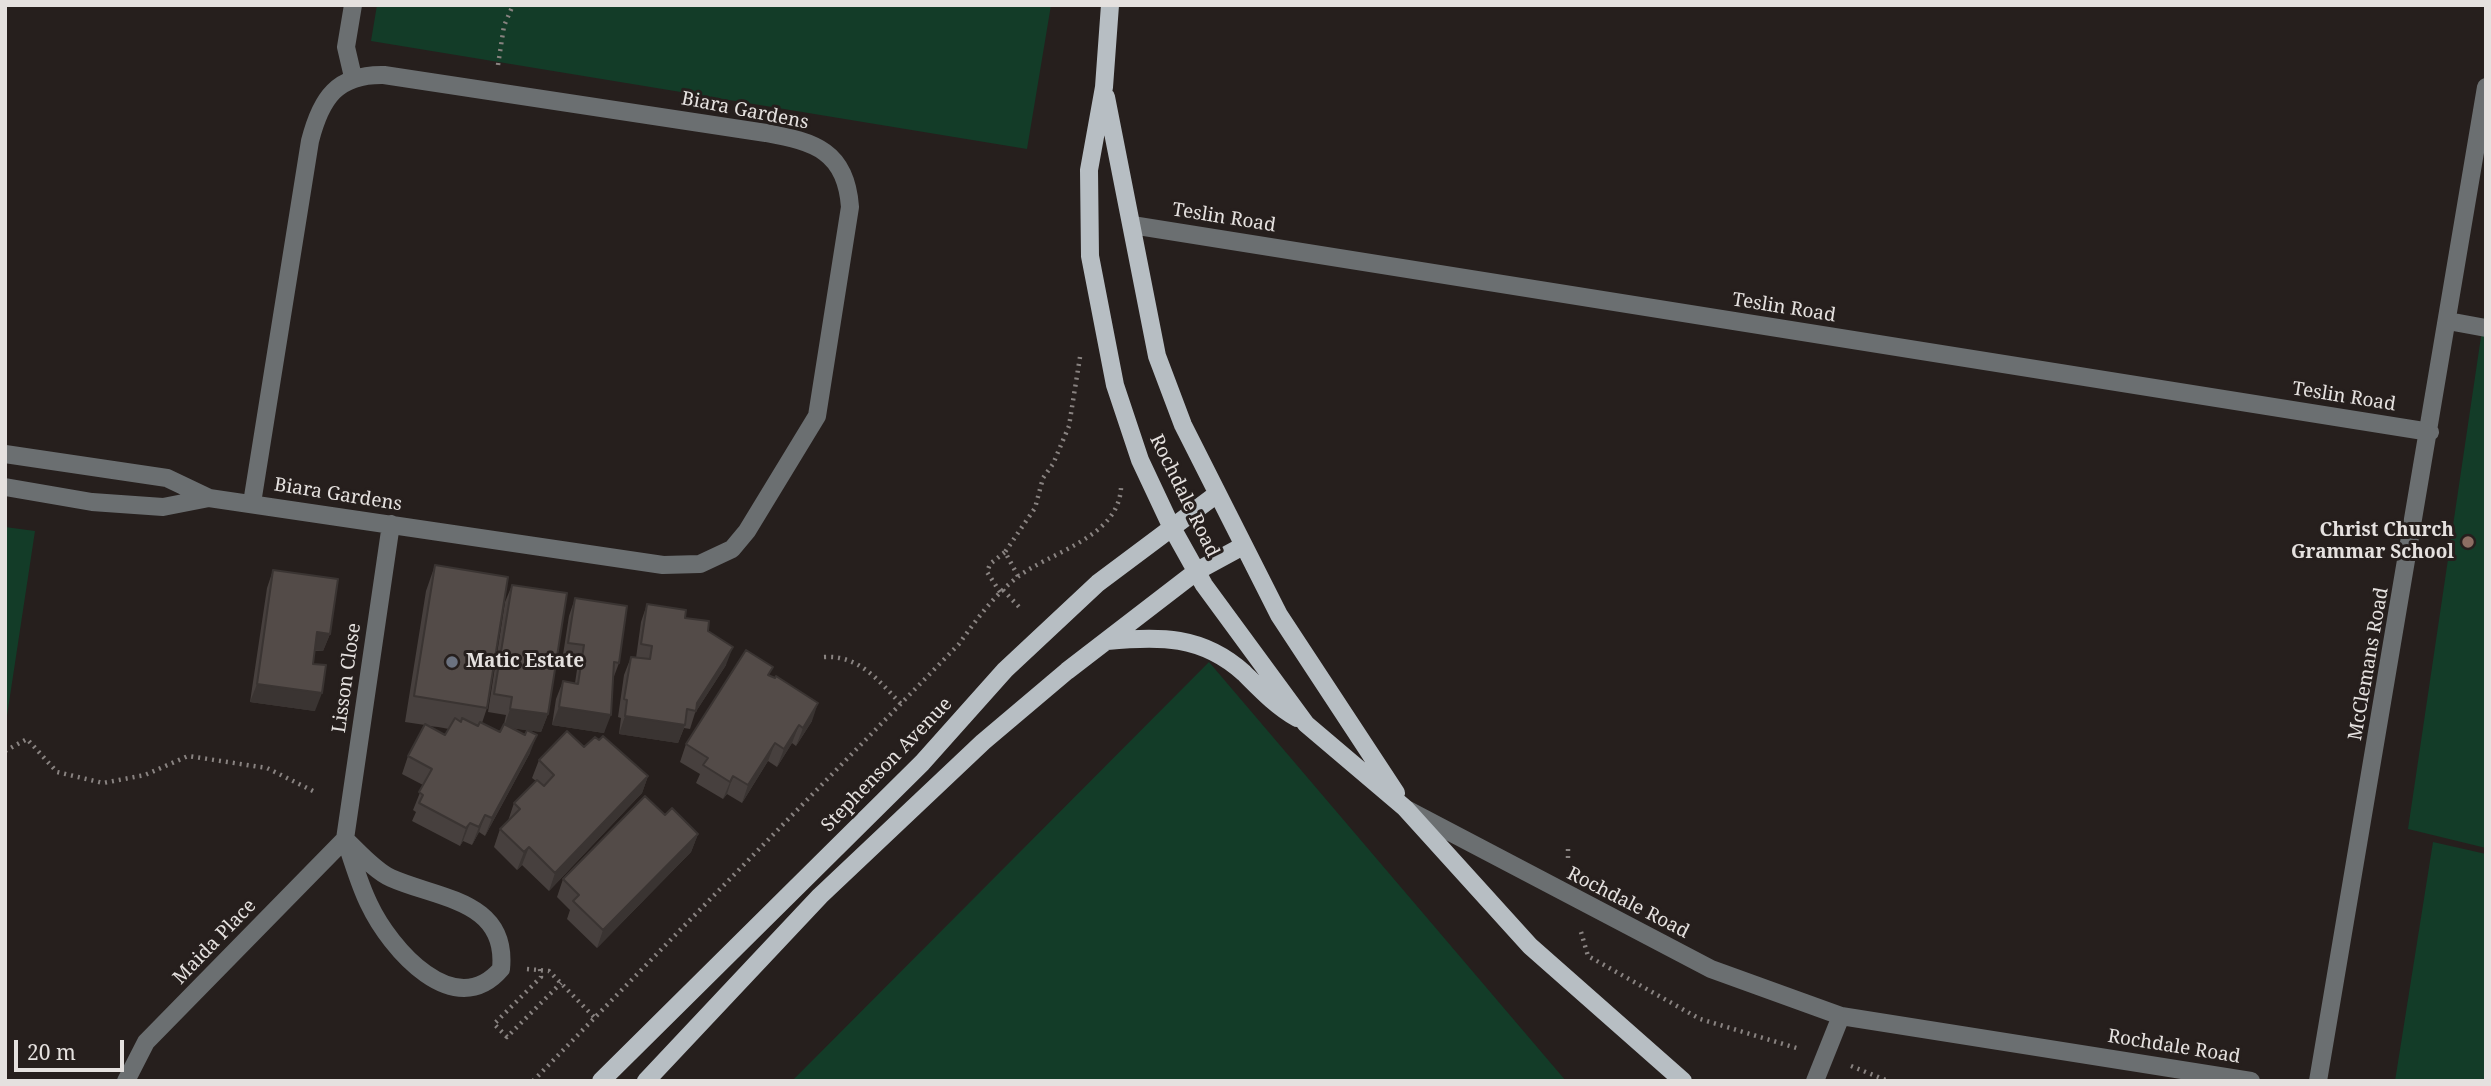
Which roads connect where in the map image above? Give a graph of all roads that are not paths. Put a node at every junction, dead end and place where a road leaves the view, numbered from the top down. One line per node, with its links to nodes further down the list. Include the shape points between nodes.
1 (353, 5): 3 (street, via 346,47)
2 (1110, 5): 4 (main road, Rochdale Road)
3 (353, 77): 14 (street, Biara Gardens, via 326,100 310,141); 15 (street, Biara Gardens, via 384,75 782,136 830,154 849,191 817,416 732,549 700,564 663,565)
4 (1104, 87): 6 (main road, Rochdale Road); 16 (main road, Rochdale Road, via 1089,170 1090,256 1115,385 1140,460)
5 (2486, 87): 7 (street, McClemans Road)
6 (1132, 225): 9 (street, Teslin Road); 12 (main road, Rochdale Road, via 1157,356 1182,425)
7 (2448, 321): 8 (street); 9 (street, McClemans Road)
8 (2486, 328)
9 (2430, 432): 30 (street, McClemans Road)
10 (5, 454): 13 (street, Biara Gardens, via 167,478)
11 (5, 487): 13 (street, Biara Gardens, via 92,502 163,507)
12 (1217, 494): 16 (main road, Stephenson Avenue); 17 (main road, Rochdale Road)
13 (209, 498): 14 (street, Biara Gardens)
14 (252, 503): 15 (street, Biara Gardens)
15 (391, 524): 22 (street, Lisson Close)
16 (1171, 526): 18 (main road, Rochdale Road); 25 (main road, Stephenson Avenue, via 1098,583 1005,670 922,763)
17 (1244, 546): 18 (main road); 21 (main road, Rochdale Road, via 1279,615)
18 (1196, 571): 19 (main road); 20 (main road, Rochdale Road)
19 (1106, 642): 20 (main road, via 1157,636 1203,648 1241,671 1276,706); 26 (main road, via 983,742 820,896)
20 (1306, 724): 21 (main road, Rochdale Road)
21 (1405, 808): 23 (street, Rochdale Road, via 1711,969); 27 (main road, Rochdale Road, via 1531,946)
22 (345, 839): 22 (street, Lisson Close, via 389,877 462,904 492,925 503,951 501,969 490,982 458,989 439,982 403,954 369,904); 24 (street, Maida Place, via 146,1042)
23 (1841, 1016): 28 (street); 29 (street, Rochdale Road)
24 (127, 1081)
25 (601, 1081)
26 (646, 1081)
27 (1683, 1081)
28 (1815, 1081)
29 (2251, 1081)
30 (2318, 1081)

